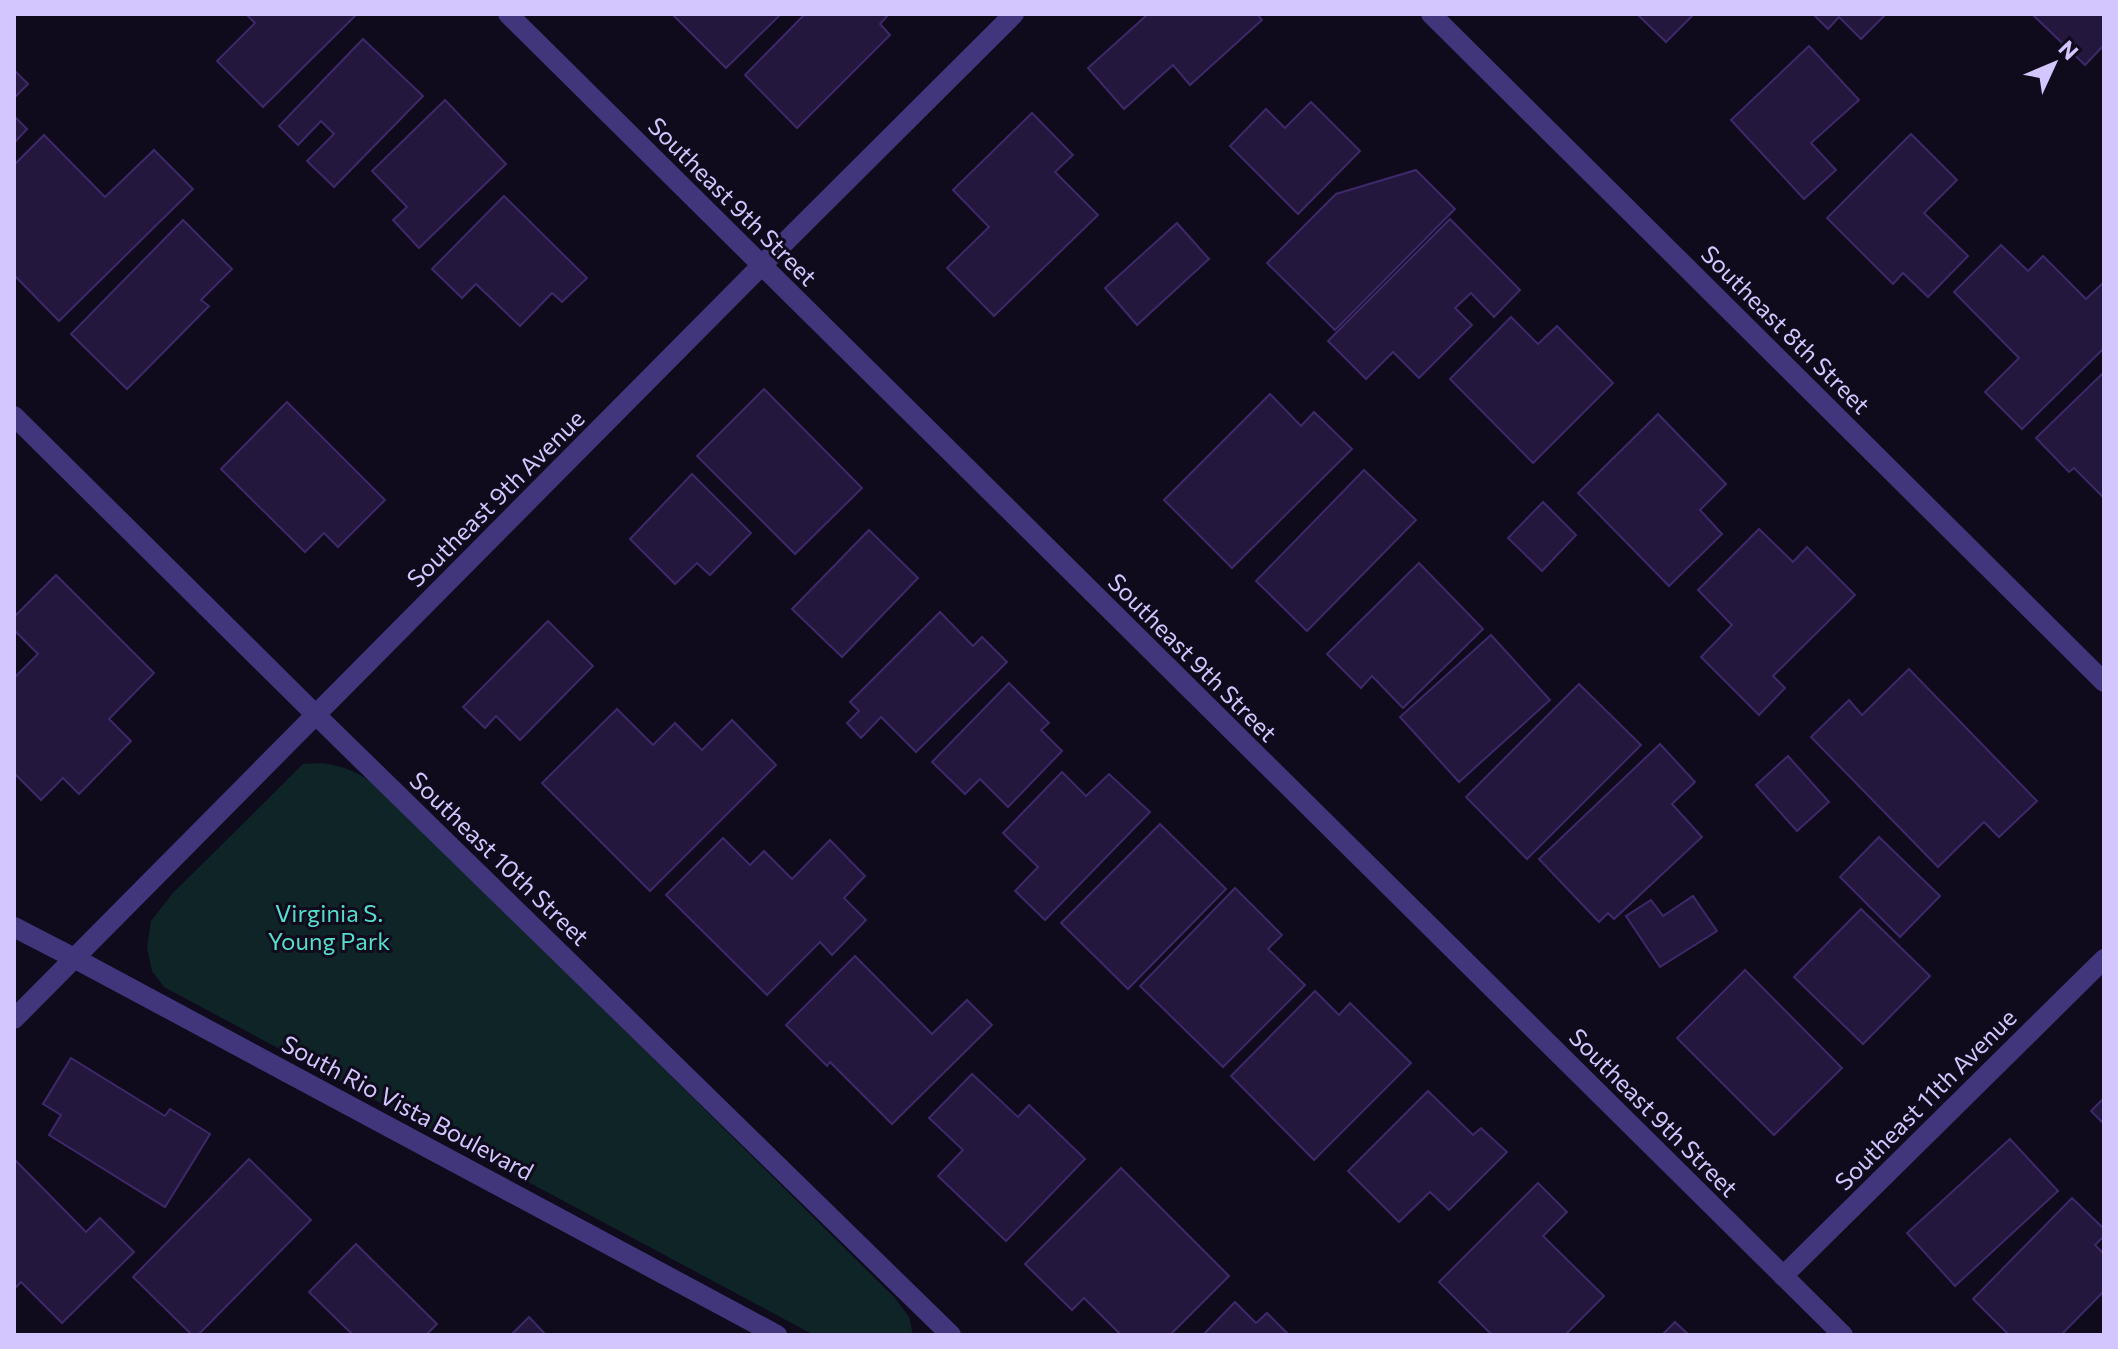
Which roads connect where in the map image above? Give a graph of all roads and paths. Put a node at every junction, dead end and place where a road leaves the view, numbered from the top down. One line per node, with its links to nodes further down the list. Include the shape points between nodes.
1 (508, 14): 4 (street, Southeast 9th Street)
2 (1014, 14): 4 (street, Southeast 9th Avenue)
3 (1431, 14): 6 (street, Southeast 8th Street)
4 (761, 266): 7 (street, Southeast 9th Avenue); 12 (street, Southeast 9th Street)
5 (14, 416): 7 (street, Southeast 10th Street)
6 (2104, 682)
7 (316, 715): 9 (street, Southeast 9th Avenue); 13 (street, Southeast 10th Street)
8 (14, 927): 9 (street, South Rio Vista Boulevard)
9 (74, 958): 11 (street, Southeast 9th Avenue); 14 (street, South Rio Vista Boulevard)
10 (2104, 959): 12 (street, Southeast 11th Avenue)
11 (14, 1019)
12 (1783, 1276): 16 (street, Southeast 9th Street)
13 (929, 1327): 15 (street, Southeast 10th Street)
14 (777, 1335)
15 (951, 1335)
16 (1843, 1335)

